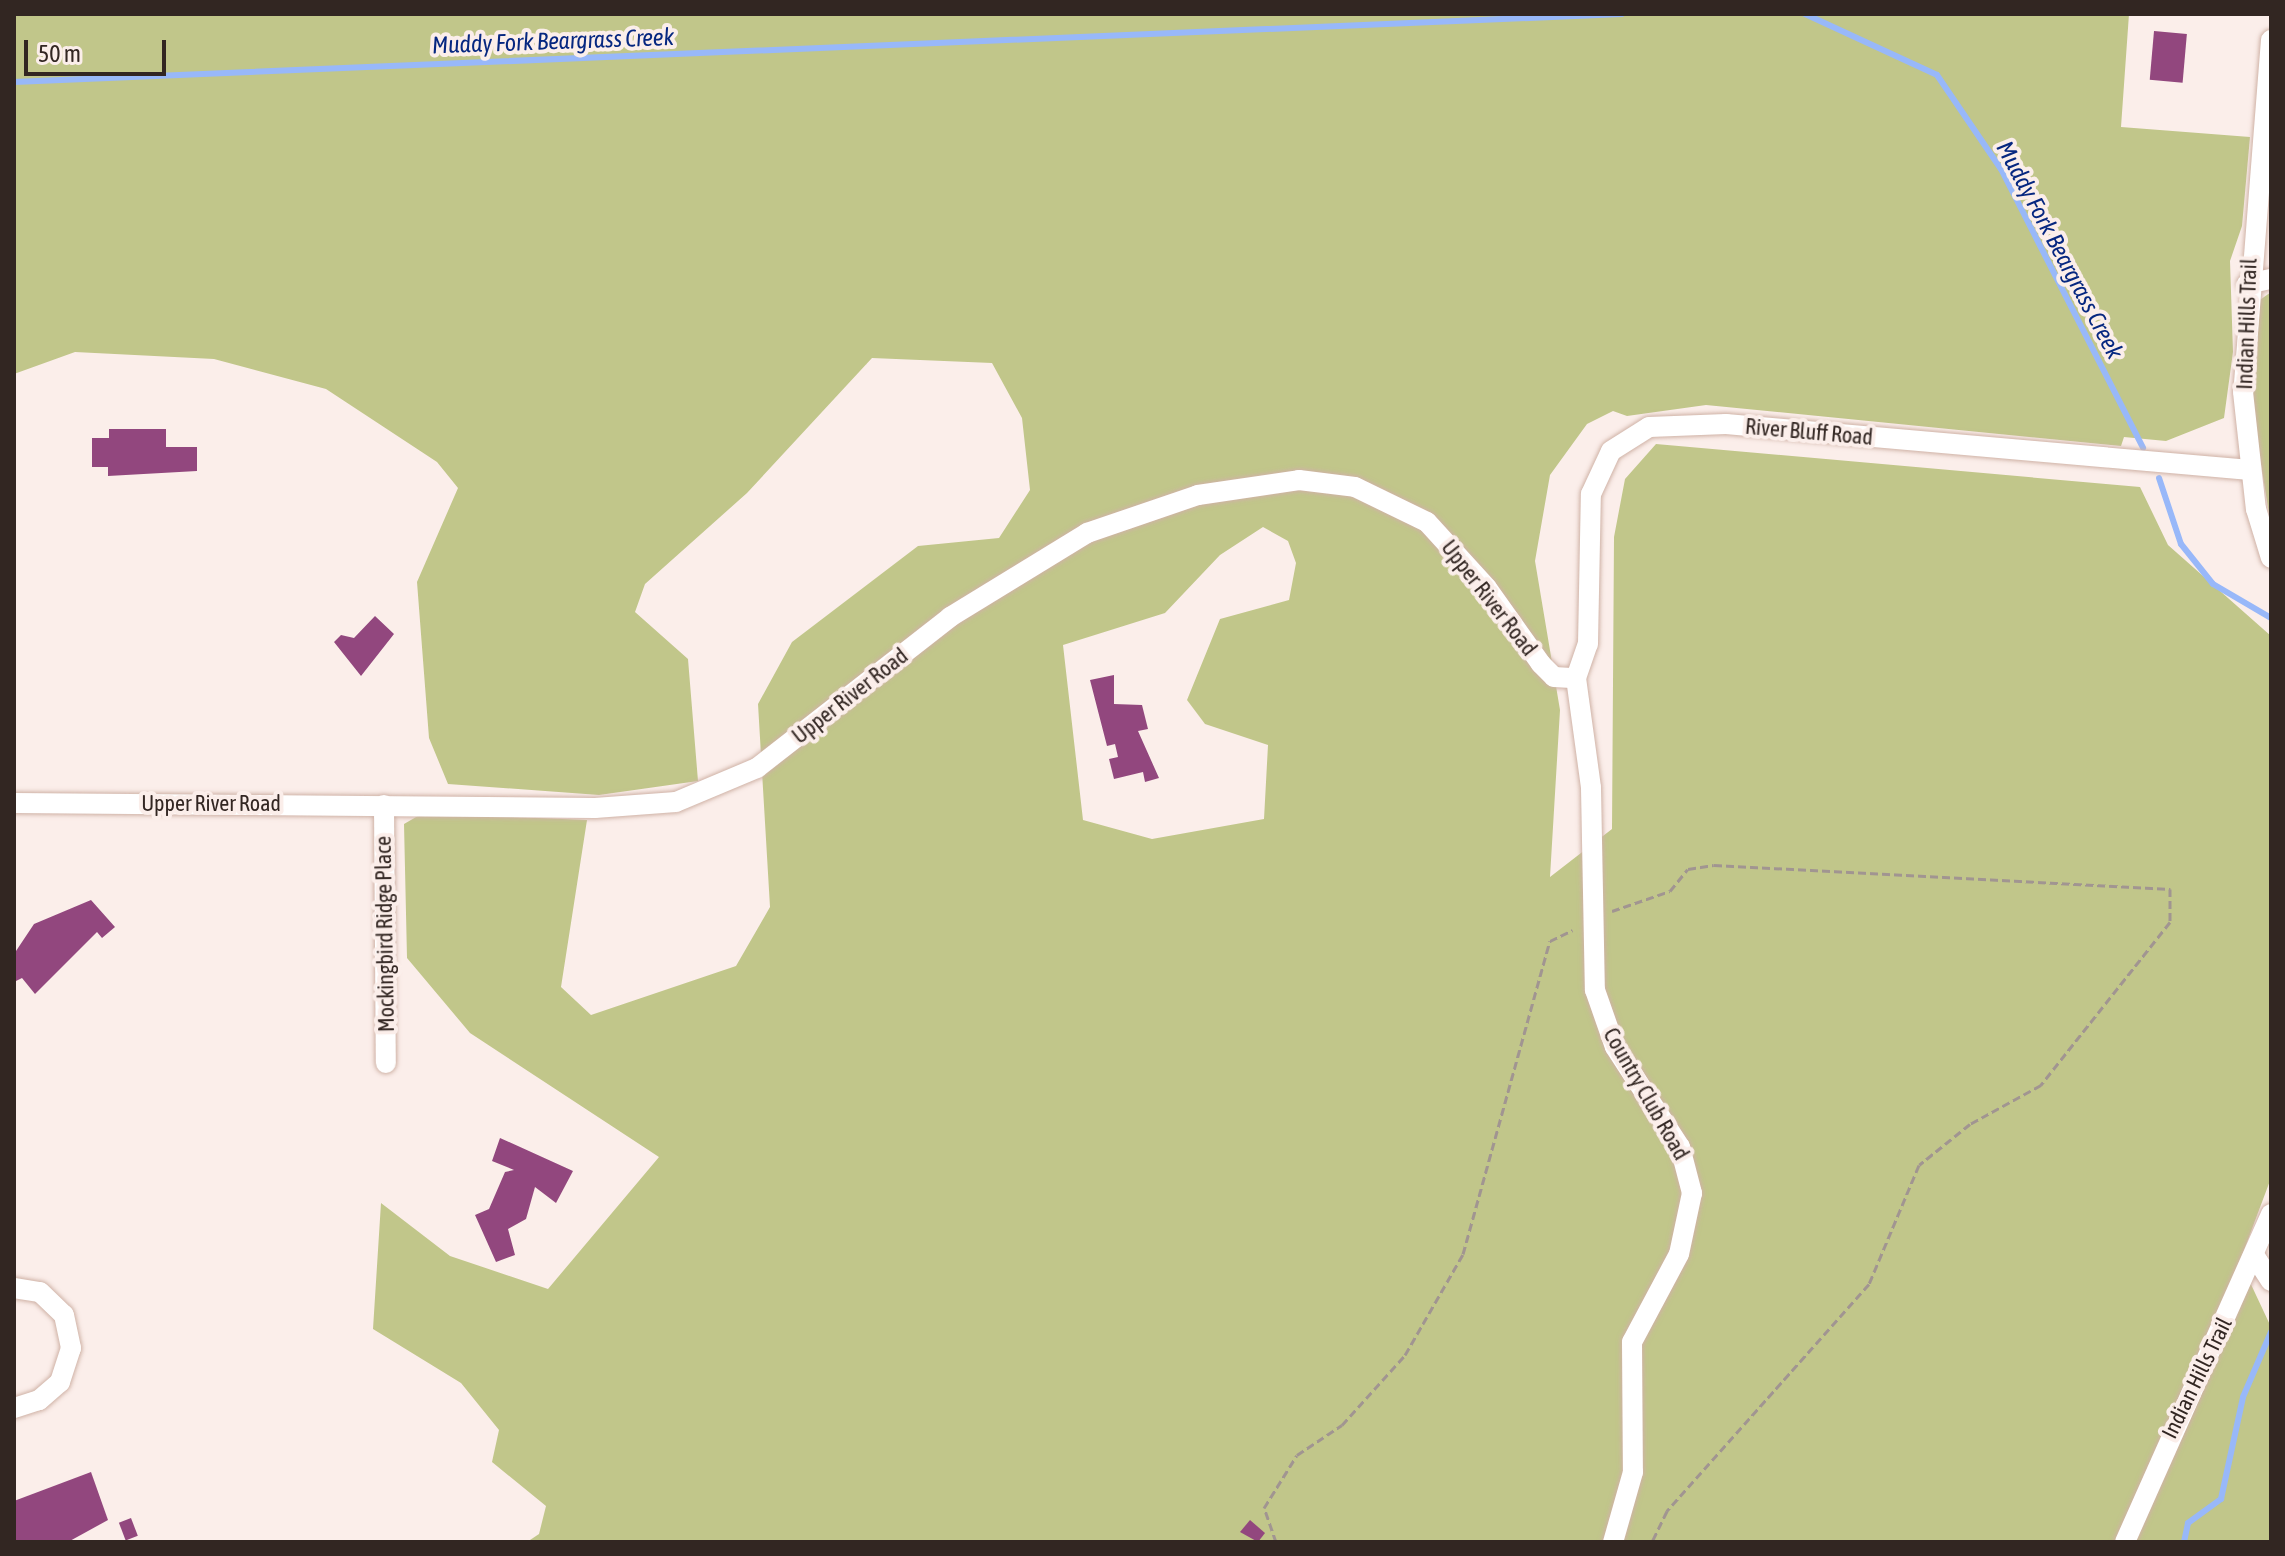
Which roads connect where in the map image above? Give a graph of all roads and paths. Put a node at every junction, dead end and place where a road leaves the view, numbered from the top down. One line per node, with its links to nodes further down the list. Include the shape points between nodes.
1 (2271, 40): 3 (street, Indian Hills Trail)
2 (2271, 279): 3 (street)
3 (2247, 284): 4 (street, Indian Hills Trail, via 2243,392)
4 (2250, 470): 5 (street, Indian Hills Trail); 6 (street, River Bluff Road, via 1726,424 1649,427 1611,451 1591,494 1588,644)
5 (2271, 558)
6 (1576, 678): 8 (street, Upper River Road, via 1554,677 1462,557 1398,503 1318,480 1252,485 1146,509 1029,563 757,768 698,797 595,808); 18 (street, Country Club Road, via 1591,788 1595,990 1615,1047 1680,1147 1692,1193 1679,1254 1632,1342 1633,1472)
7 (14, 803): 8 (street, Upper River Road)
8 (384, 805): 11 (street, Mockingbird Ridge Place)
9 (1601, 917): 19 (path, via 1670,891 1688,869 1714,865 2170,889 2170,922 2041,1085 1970,1124 1919,1165 1869,1284 1667,1511)
10 (1588, 923): 17 (path, via 1550,941 1463,1254 1405,1355 1342,1425 1297,1455 1264,1508)
11 (386, 1063)
12 (2271, 1214): 13 (street, Indian Hills Trail)
13 (2254, 1255): 14 (street); 20 (street, Indian Hills Trail)
14 (2271, 1281)
15 (14, 1288): 16 (street, via 40,1292 64,1315 71,1348 60,1382 39,1400)
16 (14, 1408)
17 (1276, 1542)
18 (1613, 1542)
19 (1652, 1542)
20 (2125, 1542)

